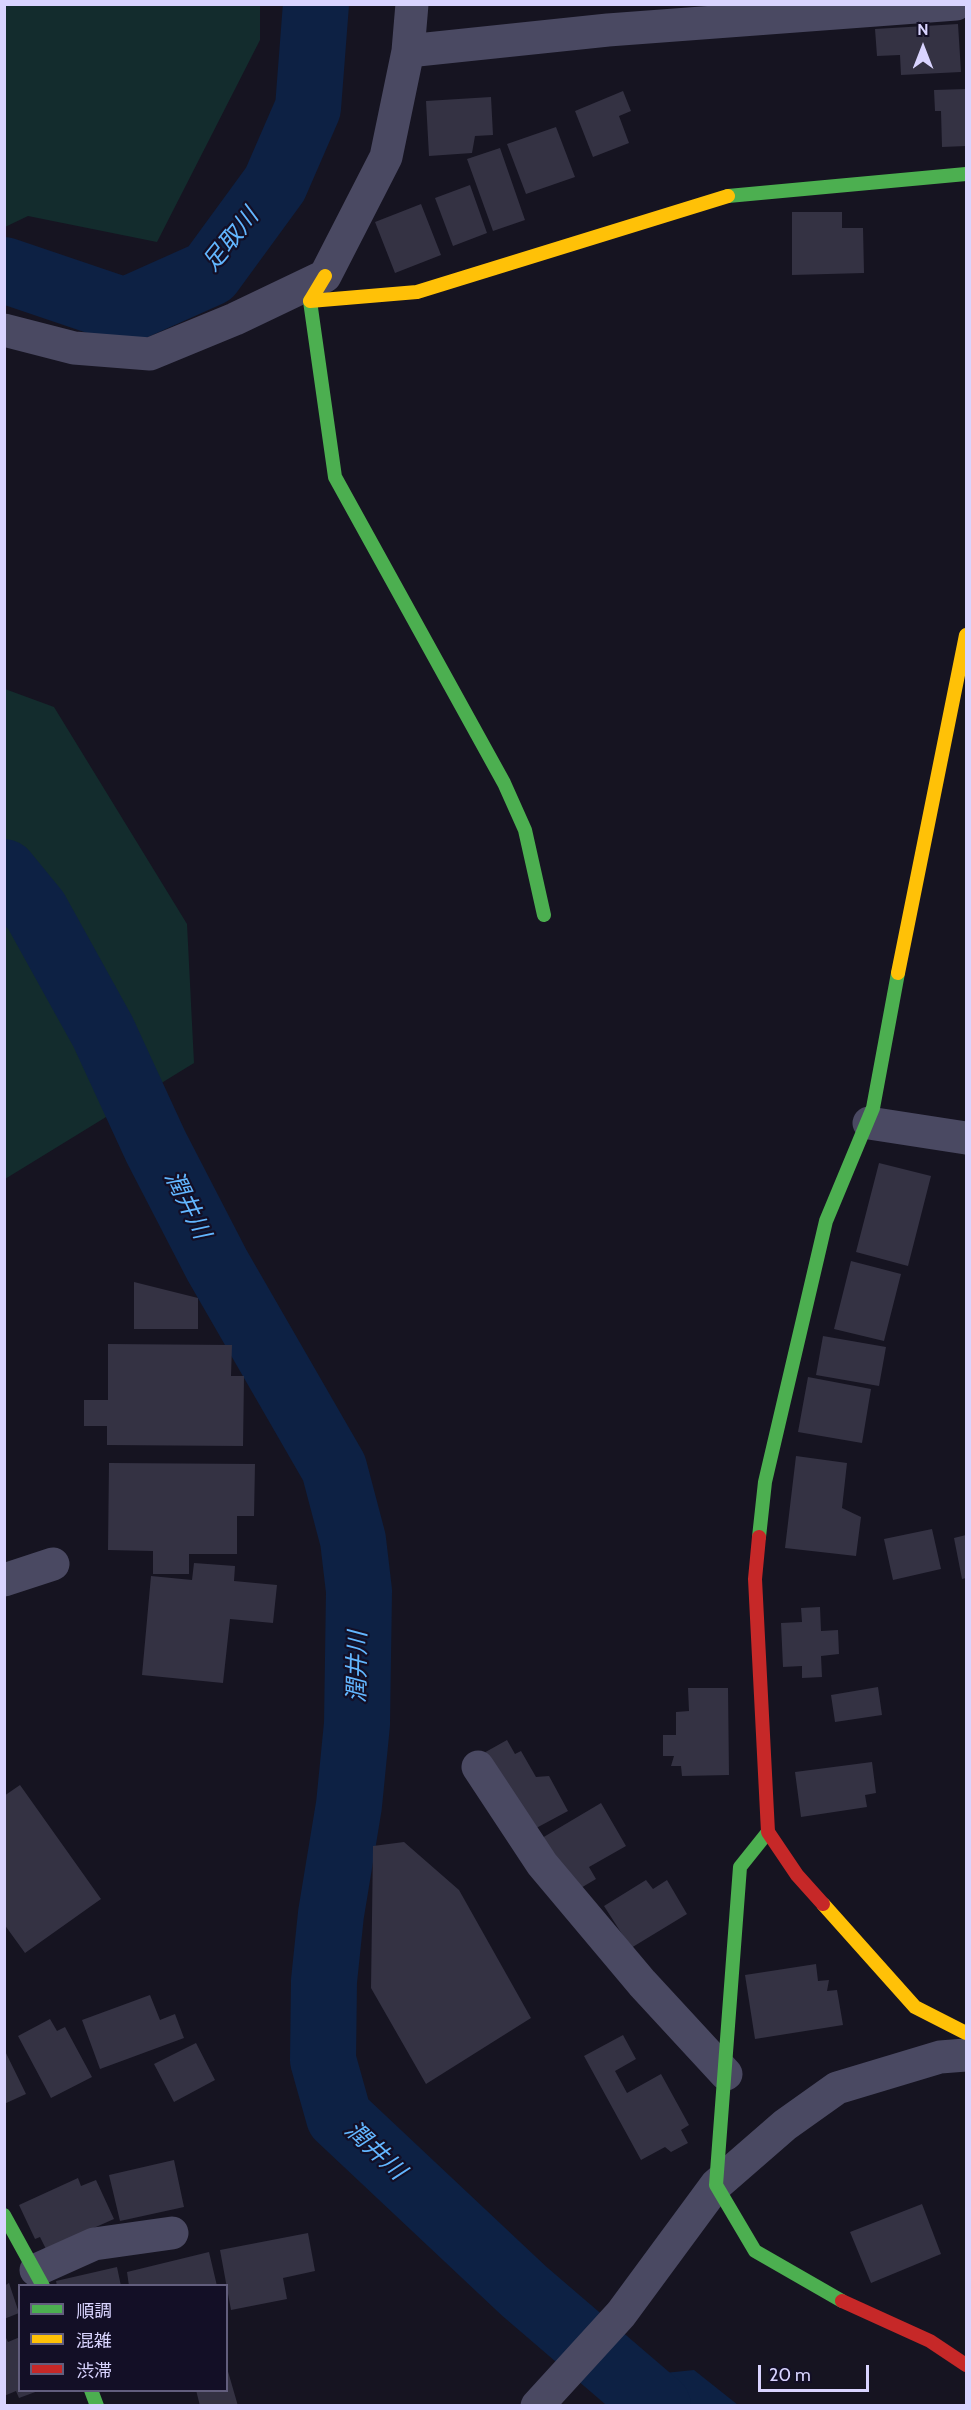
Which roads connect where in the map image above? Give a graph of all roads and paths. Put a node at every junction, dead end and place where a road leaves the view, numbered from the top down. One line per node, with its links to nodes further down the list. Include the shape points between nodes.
1 (412, 4): 5 (street)
2 (956, 4): 3 (street)
3 (810, 9): 4 (street)
4 (606, 17): 5 (street)
5 (408, 51): 7 (street, via 386,158)
6 (966, 174): 7 (street, via 719,197 417,292)
7 (318, 288): 8 (street, via 150,354 74,348); 10 (street, via 335,477 504,783 525,830)
8 (4, 330)
9 (966, 635): 11 (street)
10 (544, 915)
11 (869, 1123): 12 (street); 16 (street, via 826,1221 765,1482 755,1579)
12 (966, 1138)
13 (53, 1564): 14 (street)
14 (4, 1580)
15 (478, 1767): 19 (street, via 542,1864 642,1983)
16 (768, 1832): 17 (street, via 797,1875 915,2007); 19 (street, via 740,1867)
17 (966, 2032)
18 (966, 2055): 20 (street, via 940,2057 837,2088 785,2125)
19 (726, 2074): 20 (street)
20 (716, 2184): 24 (street, via 755,2251 832,2297 930,2341); 26 (street, via 621,2314)
21 (4, 2215): 23 (street)
22 (172, 2233): 23 (street, via 94,2244)
23 (39, 2278)
24 (966, 2365)
25 (91, 2392): 27 (street)
26 (544, 2398)
27 (97, 2406)

